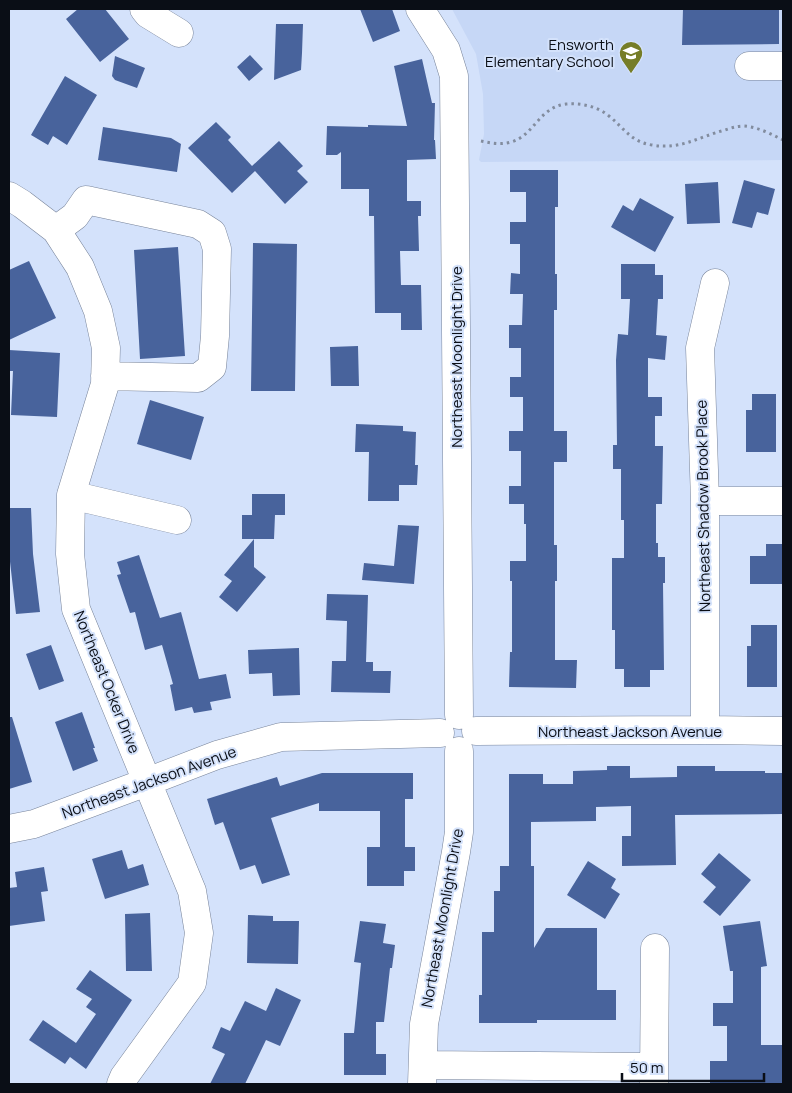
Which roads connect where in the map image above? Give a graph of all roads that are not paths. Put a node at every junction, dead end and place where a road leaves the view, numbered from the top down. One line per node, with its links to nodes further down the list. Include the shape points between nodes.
1 (144, 9): 3 (street)
2 (420, 9): 15 (street, Northeast Moonlight Drive, via 446,50 454,76)
3 (179, 33)
4 (749, 66): 5 (street)
5 (783, 66)
6 (9, 196): 7 (street, Northeast Ocker Drive)
7 (56, 230): 9 (street, Northeast Ocker Drive, via 80,268 98,311 106,348); 9 (street, via 75,216 86,200 198,224 212,233 217,250 216,336 212,367 198,378)
8 (714, 283): 11 (street, Northeast Shadow Brook Place, via 700,348)
9 (105, 376): 10 (street, Northeast Ocker Drive)
10 (71, 496): 13 (street); 17 (street, Northeast Ocker Drive, via 70,554 76,609)
11 (705, 501): 12 (street); 14 (street, Northeast Shadow Brook Place)
12 (783, 501)
13 (177, 520)
14 (705, 730): 15 (street, Northeast Jackson Avenue); 16 (street, Northeast Jackson Avenue)
15 (458, 732): 17 (street, Northeast Jackson Avenue, via 281,737 217,754); 20 (street, Northeast Moonlight Drive, via 456,852 424,1024)
16 (783, 732)
17 (147, 782): 18 (street, Northeast Jackson Avenue, via 34,824); 22 (street, Northeast Ocker Drive, via 192,892 199,932 192,982)
18 (9, 830)
19 (656, 948): 21 (street)
20 (423, 1074): 21 (street)
21 (654, 1076)
22 (121, 1084)

